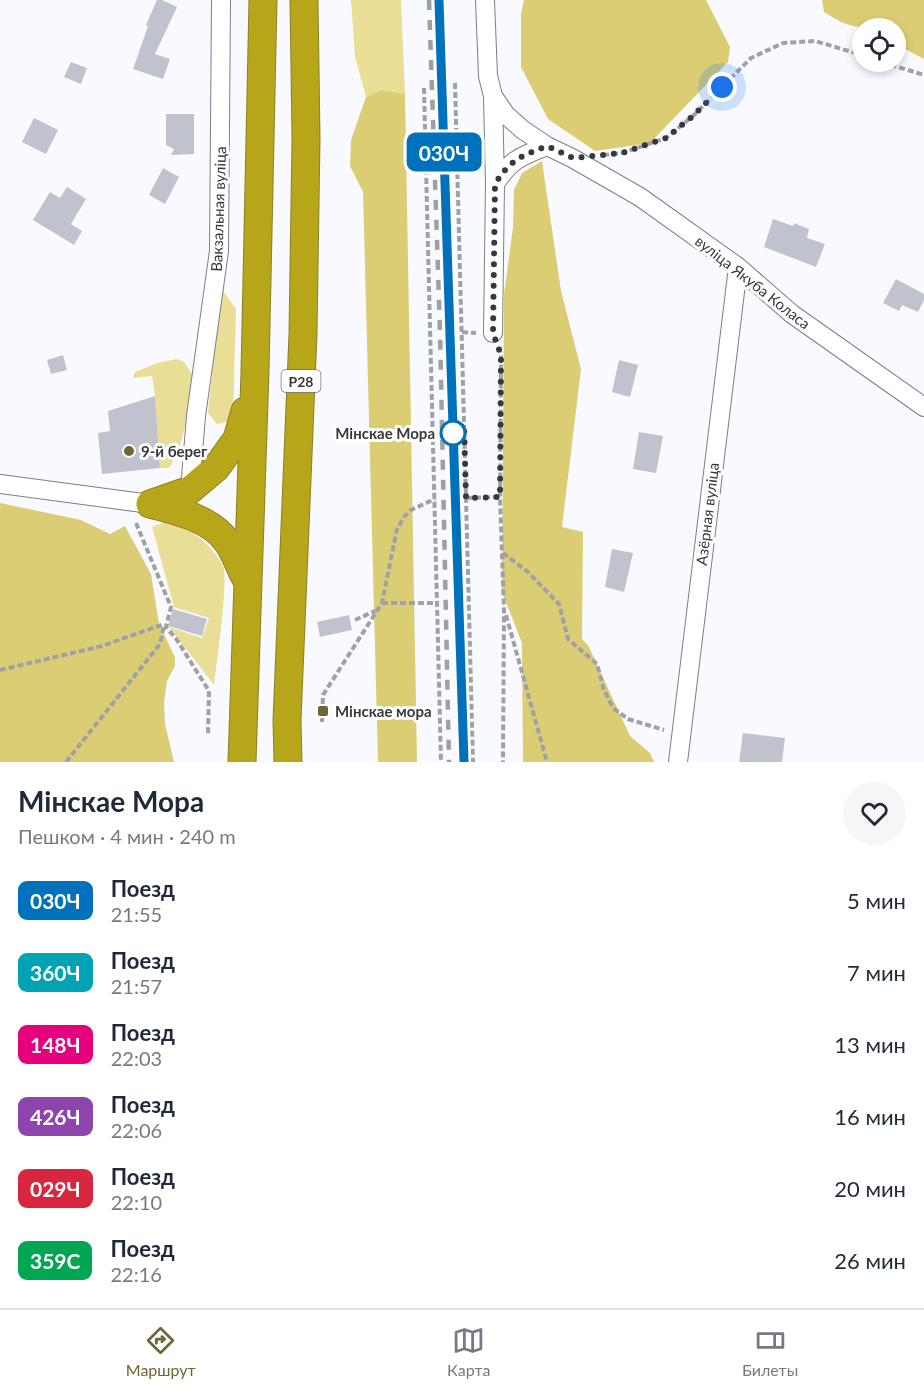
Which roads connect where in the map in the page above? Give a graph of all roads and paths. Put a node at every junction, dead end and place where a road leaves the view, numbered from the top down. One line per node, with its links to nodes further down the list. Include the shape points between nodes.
1 (222, 0): 19 (street, Вакзальная вуліца, via 219,251)
2 (263, 0): 16 (highway)
3 (304, 0): 39 (highway, Р28, via 303,334)
4 (485, 0): 10 (street, via 488,76)
5 (852, 53): 12 (path, via 815,41 783,43 751,58 666,138 622,153)
6 (906, 69): 7 (path)
7 (924, 75)
8 (454, 82): 21 (path)
9 (424, 88): 22 (path)
10 (493, 96): 11 (street, вуліца Якуба Коласа, via 506,115); 13 (street)
11 (547, 146): 12 (street, вуліца Якуба Коласа); 13 (street, via 518,157)
12 (573, 158): 14 (street, вуліца Якуба Коласа, via 640,197)
13 (495, 184): 15 (street)
14 (738, 267): 17 (street, вуліца Якуба Коласа, via 792,314); 36 (street, Азёрная вуліца)
15 (493, 333): 20 (path, via 501,355)
16 (255, 372): 19 (highway, via 237,439 216,468); 25 (highway)
17 (924, 407)
18 (0, 484): 23 (street)
19 (190, 490): 23 (highway)
20 (500, 497): 21 (path); 24 (path)
21 (466, 498): 41 (path)
22 (435, 499): 26 (path, via 411,510 397,529); 27 (path)
23 (138, 503): 25 (highway, via 180,511 217,531 228,543); 30 (path, via 171,608)
24 (502, 553): 28 (path); 36 (path, via 528,572 559,604 568,639 597,664 613,708 628,719)
25 (247, 582): 38 (highway)
26 (382, 603): 27 (path); 29 (path)
27 (438, 603): 40 (path)
28 (504, 610): 42 (path); 43 (path)
29 (376, 611): 31 (path); 34 (path, via 323,695)
30 (169, 616): 32 (path); 35 (path, via 166,627 208,691)
31 (355, 620)
32 (165, 624): 33 (path, via 102,645); 37 (path, via 160,644)
33 (0, 670)
34 (322, 722)
35 (208, 736)
36 (680, 736): 44 (street, Азёрная вуліца)
37 (66, 762)
38 (242, 762)
39 (288, 762)
40 (441, 762)
41 (473, 762)
42 (503, 762)
43 (547, 762)
44 (678, 762)

